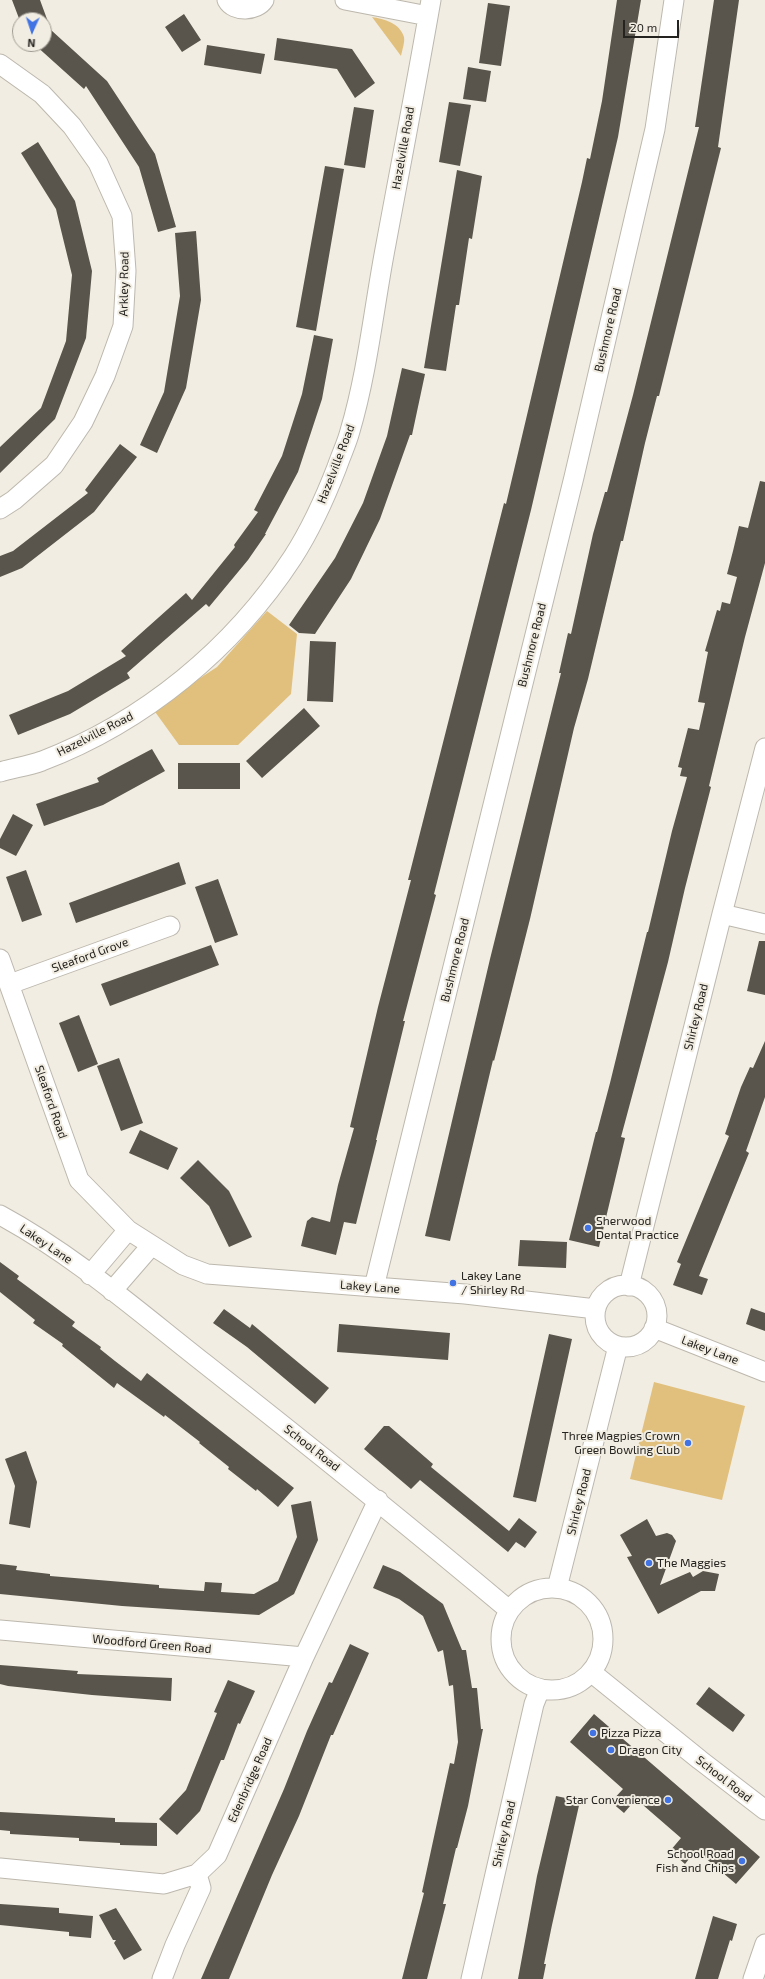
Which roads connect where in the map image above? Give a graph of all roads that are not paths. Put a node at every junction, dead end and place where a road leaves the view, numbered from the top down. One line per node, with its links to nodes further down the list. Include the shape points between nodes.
1 (227, 0): 2 (street, via 239,8 251,9 262,4)
2 (264, 0)
3 (345, 0): 5 (street)
4 (674, 0): 20 (street, Bushmore Road, via 655,129 576,470)
5 (430, 8): 9 (street, Hazelville Road, via 375,304 364,377 350,433 327,493 294,556 260,602 207,659 150,704 126,720 72,748 39,762)
6 (0, 64): 7 (street, Arkley Road, via 42,94 72,126 98,163 122,216 126,271 123,326 105,376 83,422 54,465)
7 (0, 509)
8 (765, 748): 10 (street, Shirley Road)
9 (0, 772)
10 (722, 914): 11 (street); 19 (street, Shirley Road)
11 (765, 924)
12 (170, 926): 14 (street, Sleaford Grove)
13 (0, 959): 14 (street, Sleaford Road)
14 (10, 984): 16 (street, Sleaford Road, via 79,1180)
15 (0, 1215): 18 (street, Lakey Lane)
16 (128, 1230): 17 (street, Lakey Lane); 18 (street)
17 (152, 1246): 20 (street, Lakey Lane, via 183,1265 206,1274); 21 (street)
18 (90, 1274): 21 (street, Lakey Lane)
19 (629, 1286): 22 (street, via 612,1289 602,1298); 23 (street, via 646,1294 652,1301 656,1310)
20 (374, 1287): 22 (street, Lakey Lane, via 465,1294)
21 (112, 1291): 26 (street, School Road)
22 (596, 1309): 24 (street, via 597,1328 602,1336)
23 (654, 1328): 24 (street, via 650,1336 635,1346); 25 (street, Lakey Lane)
24 (618, 1346): 27 (street, Shirley Road)
25 (765, 1372)
26 (378, 1500): 28 (street, School Road); 30 (street, Edenbridge Road)
27 (557, 1588): 28 (street, via 537,1590 520,1599); 31 (street, via 581,1597 599,1620 602,1646)
28 (510, 1610): 32 (street, via 501,1632 501,1650 516,1676)
29 (0, 1630): 30 (street, Woodford Green Road)
30 (304, 1657): 35 (street, Edenbridge Road, via 217,1855)
31 (591, 1672): 32 (street, via 569,1687); 33 (street, School Road)
32 (540, 1689): 38 (street, Shirley Road, via 534,1704)
33 (765, 1810)
34 (0, 1868): 35 (street, Edenbridge Road, via 164,1884)
35 (197, 1874): 37 (street, via 201,1888)
36 (765, 1944): 39 (street)
37 (162, 1979)
38 (471, 1979)
39 (753, 1979)

